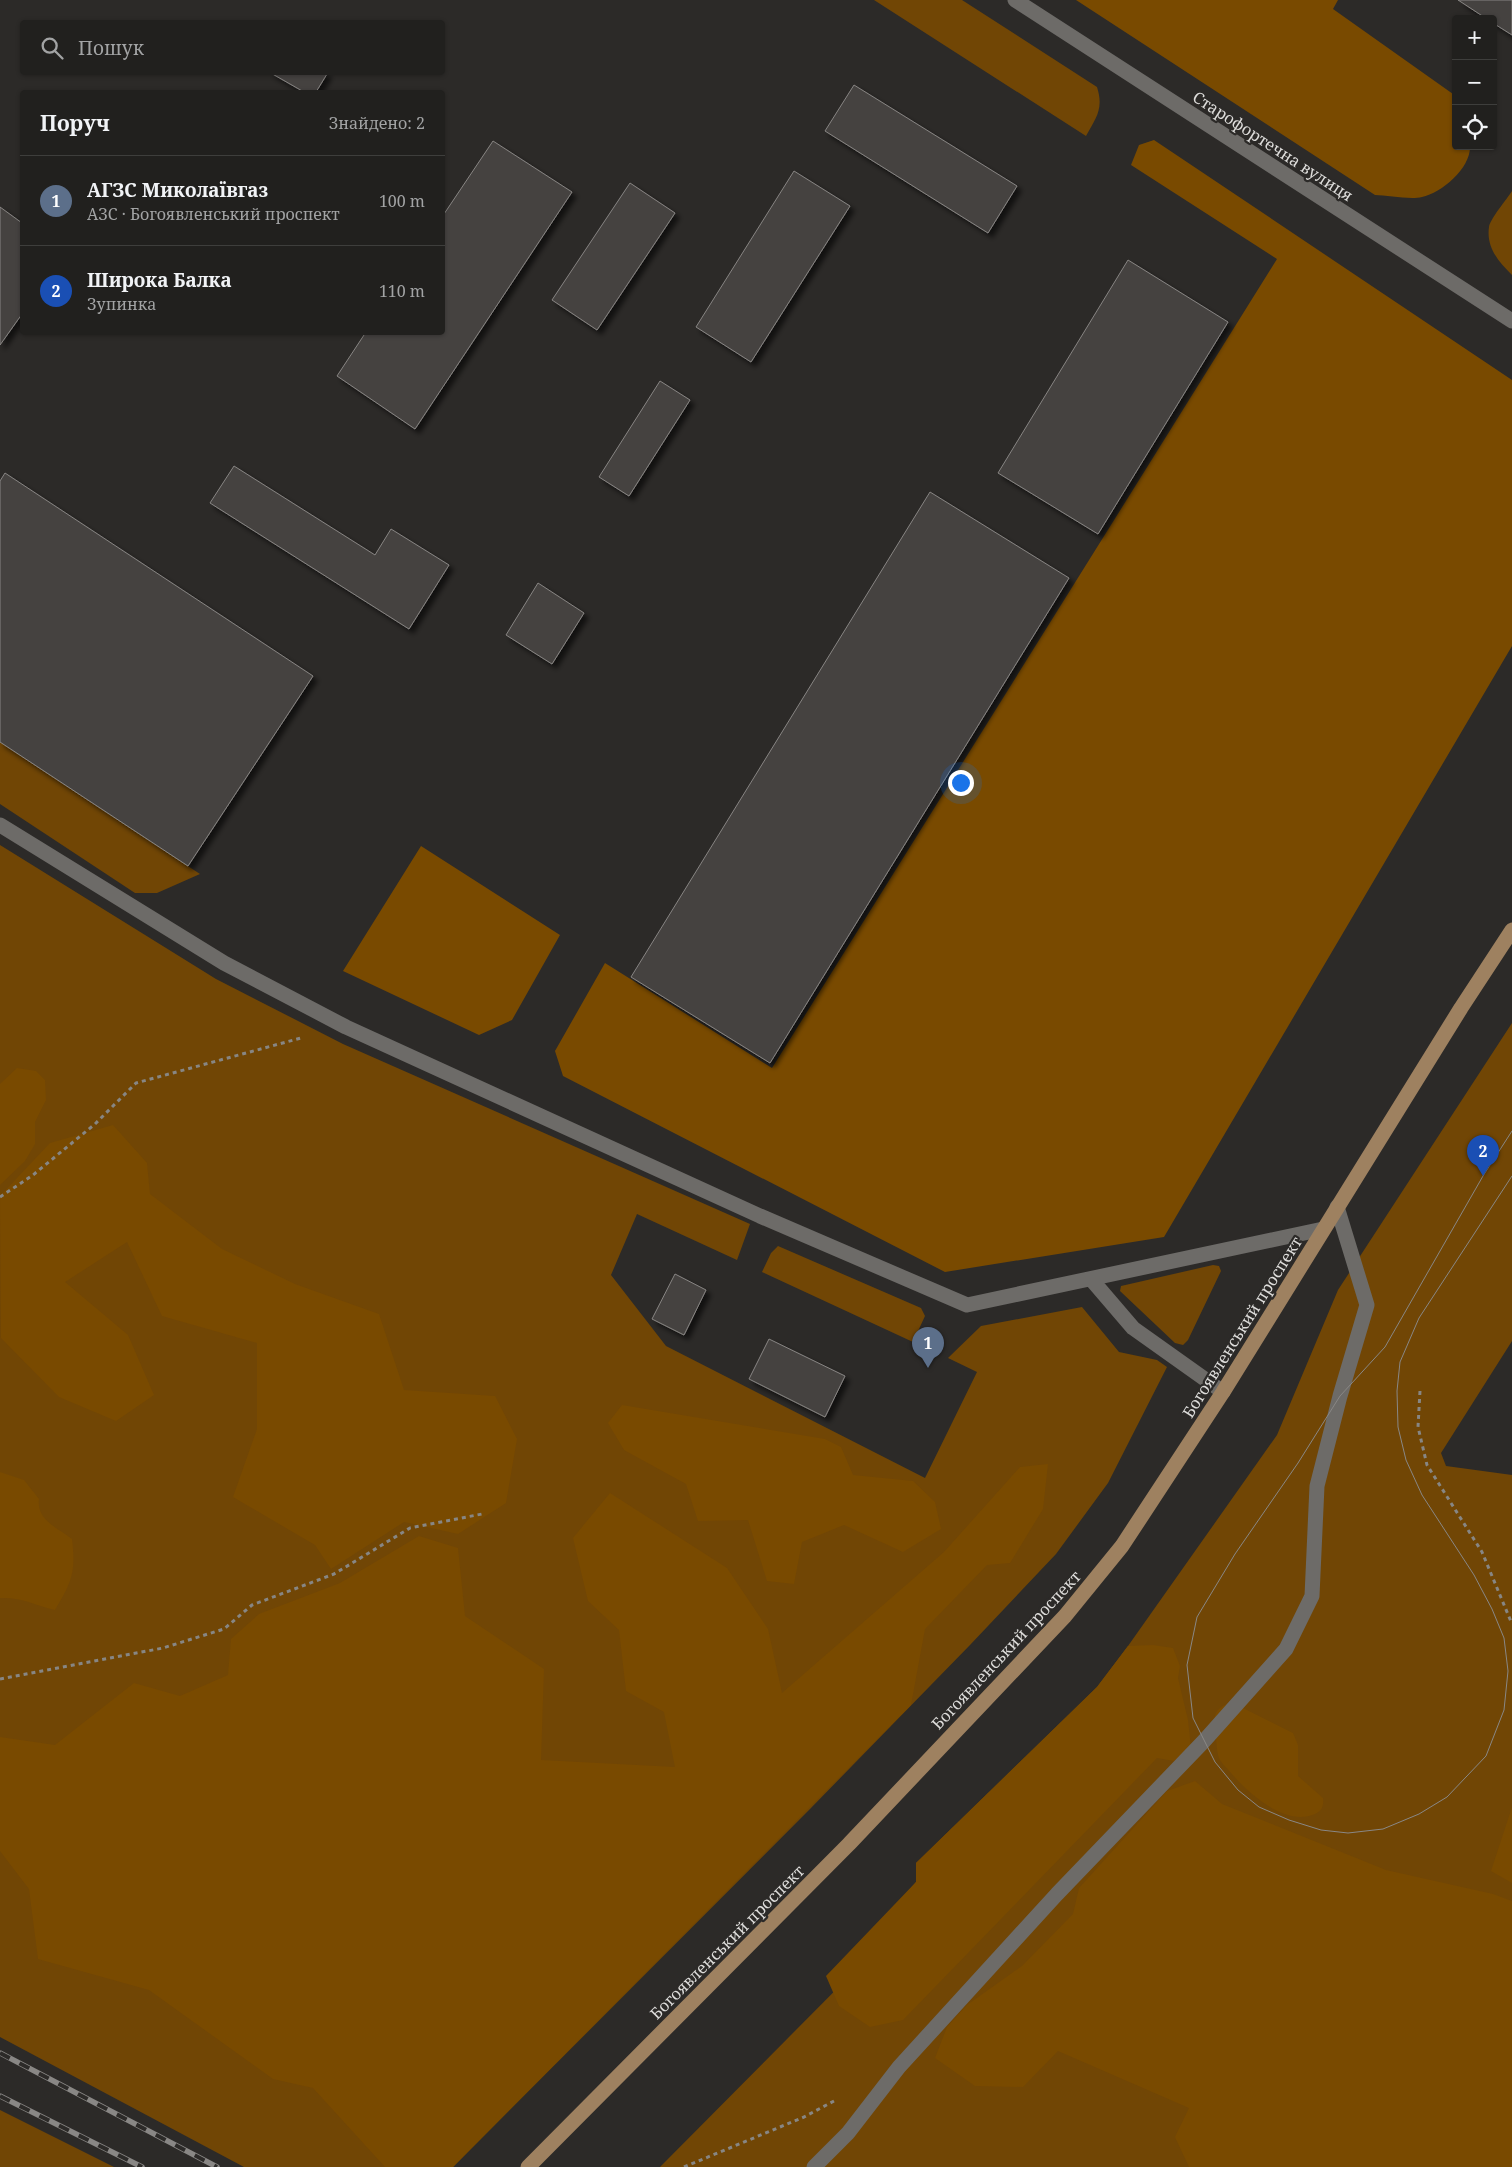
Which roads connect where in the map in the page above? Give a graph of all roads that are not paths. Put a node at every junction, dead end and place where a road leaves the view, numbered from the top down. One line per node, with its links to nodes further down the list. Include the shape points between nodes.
1 (1015, 0): 2 (street, Старофортечна вулиця)
2 (1512, 321)
3 (0, 825): 7 (street, via 224,964 346,1027 760,1216 966,1305)
4 (1512, 930): 5 (main road, Богоявленський проспект)
5 (1337, 1207): 6 (main road, Богоявленський проспект); 10 (street, via 1367,1305 1318,1486 1312,1596 1286,1649 1204,1741 1057,1894)
6 (1323, 1229): 7 (street); 8 (main road, Богоявленський проспект)
7 (1091, 1279): 8 (street, via 1133,1328)
8 (1223, 1392): 9 (main road, Богоявленський проспект, via 1122,1546 1065,1616 849,1844)
9 (528, 2167)
10 (814, 2167)

